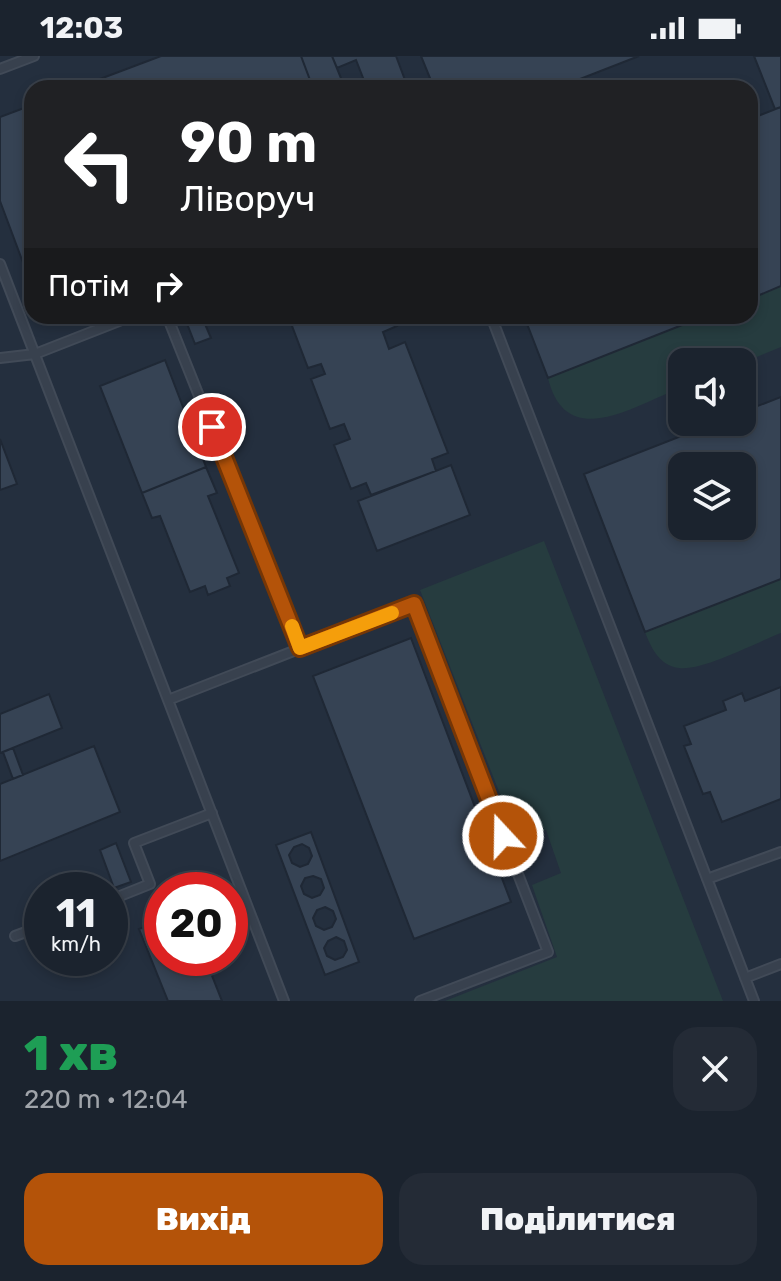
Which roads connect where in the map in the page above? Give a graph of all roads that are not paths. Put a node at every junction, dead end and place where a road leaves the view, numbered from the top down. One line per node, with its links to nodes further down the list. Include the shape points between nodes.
1 (34, 56): 2 (lane)
2 (0, 69)
3 (0, 264): 7 (lane)
4 (112, 324): 7 (lane)
5 (170, 324): 9 (lane)
6 (494, 324): 13 (lane)
7 (35, 354): 8 (lane); 10 (lane)
8 (0, 358)
9 (300, 648): 10 (lane); 20 (lane, via 414,604 548,952)
10 (168, 700): 11 (lane)
11 (212, 813): 14 (lane, via 134,843 150,884); 19 (lane)
12 (781, 852): 13 (lane)
13 (707, 879): 18 (lane)
14 (128, 893)
15 (24, 933): 16 (lane)
16 (15, 936)
17 (781, 964): 18 (lane)
18 (745, 978): 21 (lane)
19 (284, 1001)
20 (420, 1001)
21 (754, 1001)

